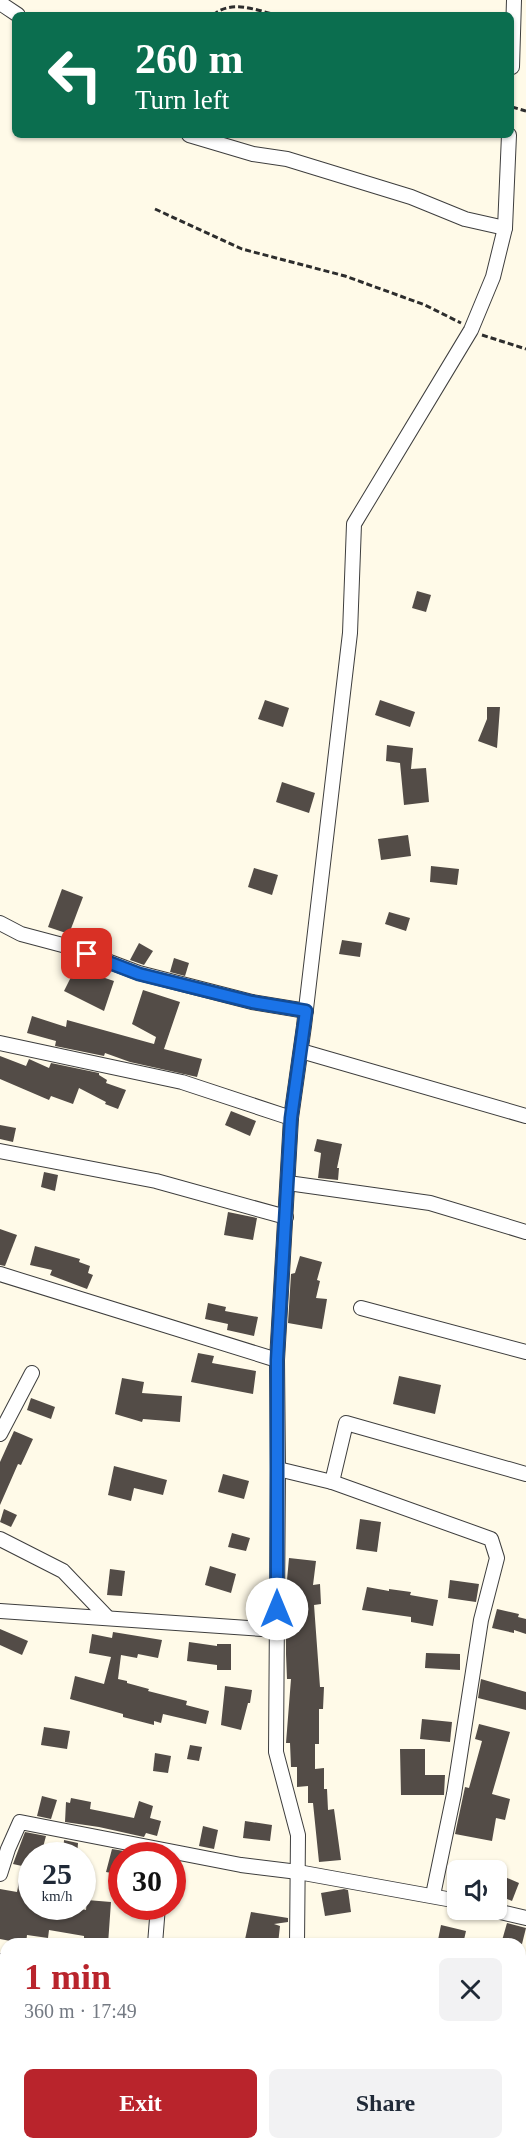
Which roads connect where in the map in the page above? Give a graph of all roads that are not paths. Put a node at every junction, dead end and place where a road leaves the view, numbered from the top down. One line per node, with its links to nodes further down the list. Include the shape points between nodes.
1 (0, 3): 2 (street)
2 (14, 12)
3 (199, 138): 5 (street, via 297,162 411,196 465,219)
4 (509, 138): 5 (street)
5 (505, 228): 7 (street, via 493,277 471,330 354,524 350,633)
6 (0, 923): 7 (street, via 21,934 70,947 139,974)
7 (306, 1011): 9 (street)
8 (0, 1043): 11 (street, via 183,1082)
9 (301, 1051): 10 (street); 11 (street)
10 (526, 1116)
11 (291, 1118): 13 (street)
12 (0, 1151): 14 (street, via 156,1181)
13 (288, 1183): 14 (street); 15 (street, via 430,1203)
14 (286, 1217): 19 (street)
15 (526, 1232)
16 (0, 1274): 19 (street)
17 (361, 1308): 18 (street)
18 (526, 1352)
19 (277, 1360): 22 (street)
20 (32, 1373): 21 (street)
21 (0, 1434)
22 (278, 1468): 24 (street); 28 (street)
23 (526, 1474): 24 (street, via 346,1423)
24 (332, 1482): 33 (street, via 491,1539 497,1558 481,1620 454,1794)
25 (0, 1539): 27 (street, via 63,1571)
26 (0, 1611): 27 (street)
27 (108, 1618): 28 (street)
28 (277, 1630): 31 (street, via 276,1752 298,1835)
29 (113, 1842): 32 (street, via 20,1822)
30 (186, 1856): 31 (street)
31 (298, 1872): 33 (street); 39 (street)
32 (0, 1874)
33 (433, 1895): 34 (street)
34 (447, 1898)
35 (507, 1914): 36 (street)
36 (526, 1918)
37 (157, 1920): 38 (street)
38 (155, 1938)
39 (297, 1938)

